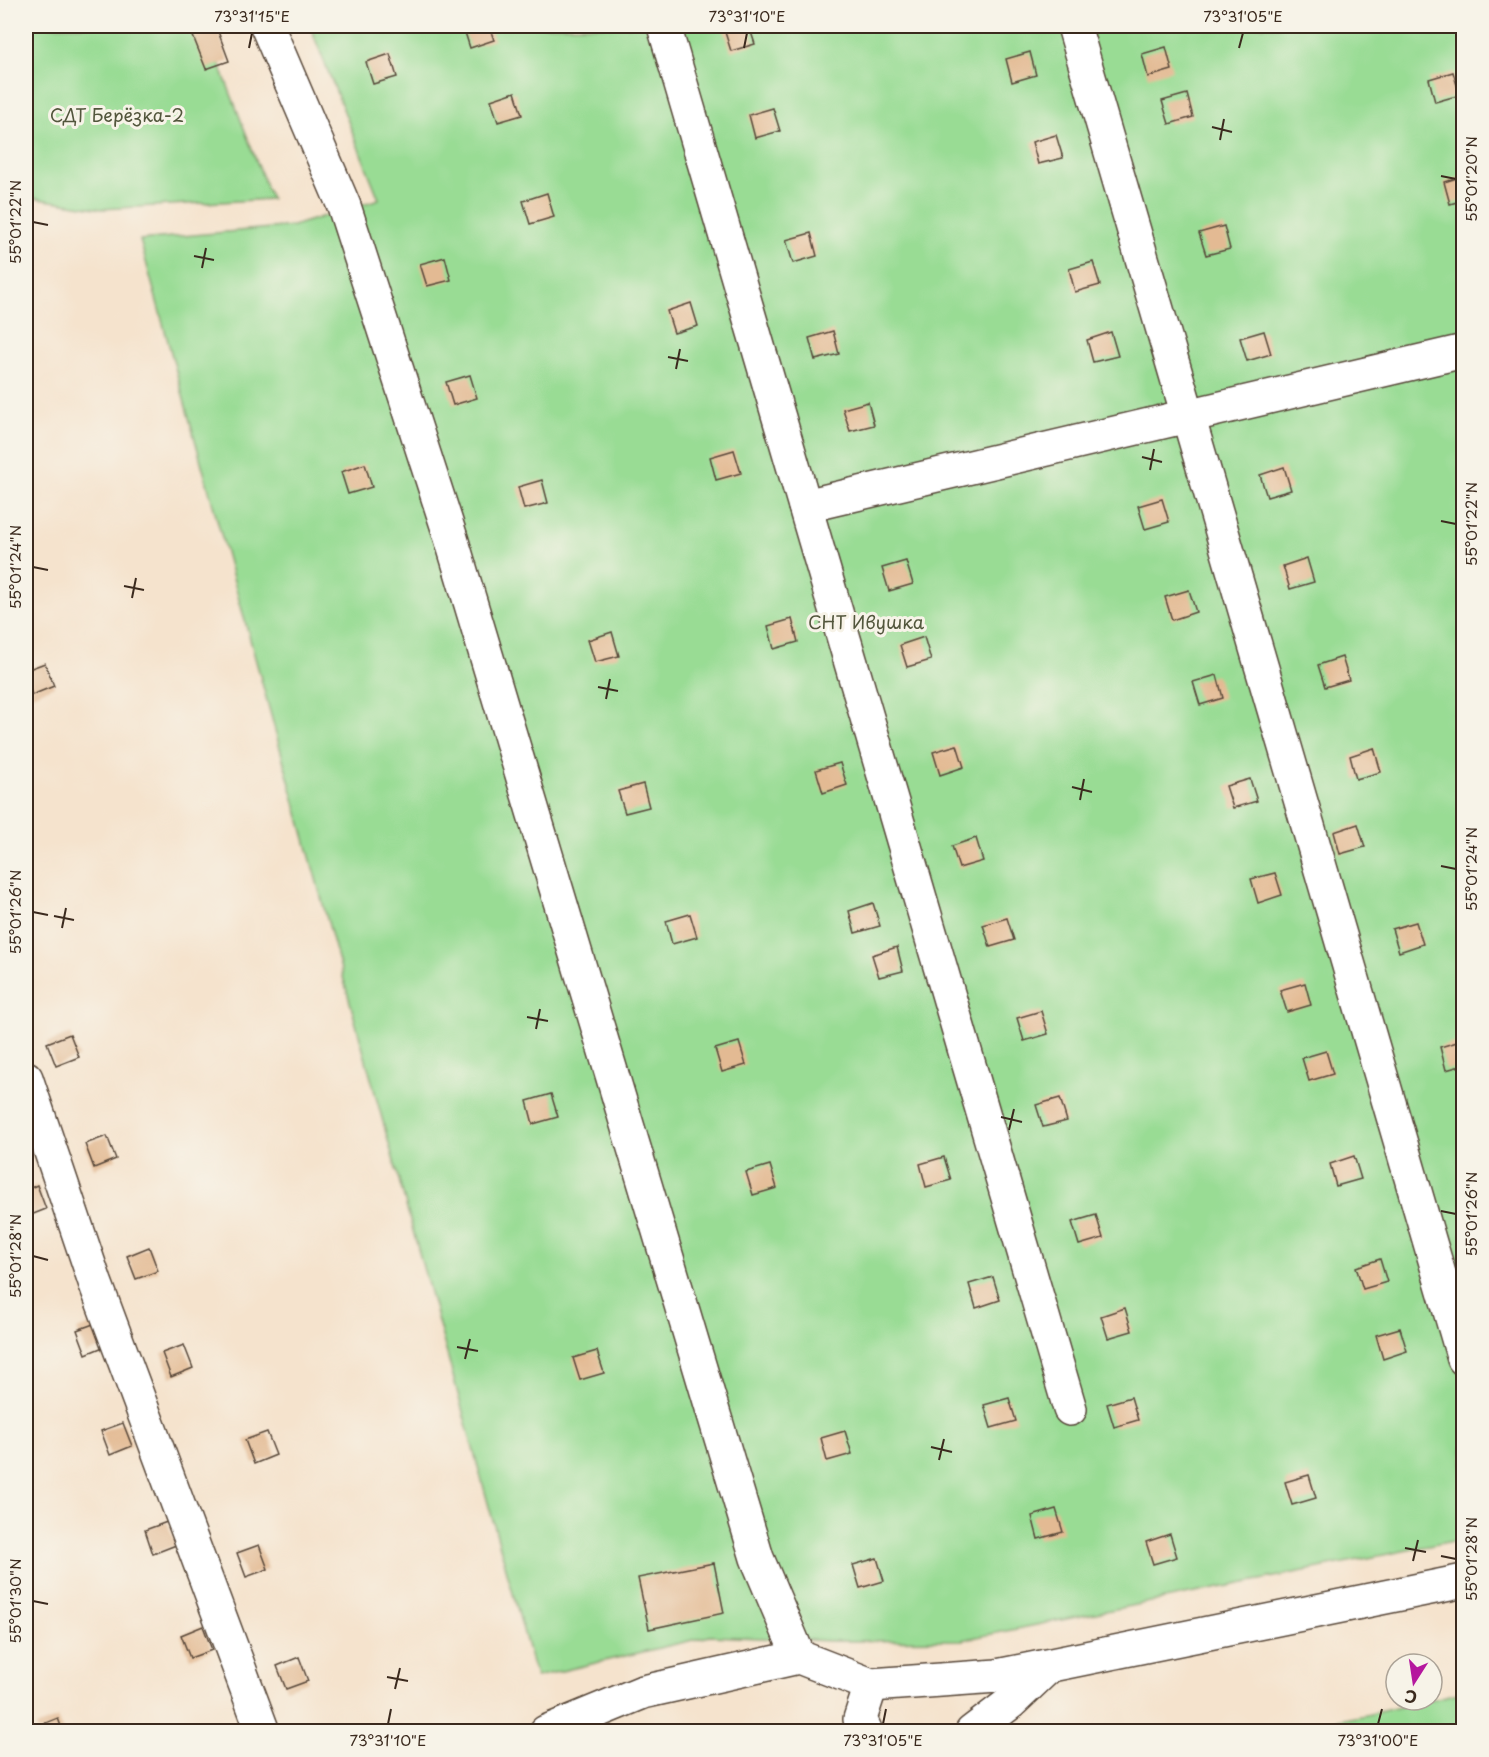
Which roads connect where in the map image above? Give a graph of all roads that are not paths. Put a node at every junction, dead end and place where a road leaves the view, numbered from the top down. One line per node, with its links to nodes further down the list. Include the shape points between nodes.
1 (267, 26): 11 (street, via 344,206 451,538 757,1558)
2 (664, 26): 6 (street)
3 (1074, 26): 5 (street)
4 (1464, 351): 5 (street)
5 (1188, 416): 6 (street); 8 (street)
6 (805, 506): 9 (street)
7 (26, 1078): 14 (street, via 95,1282)
8 (1464, 1359)
9 (1070, 1409)
10 (1464, 1581): 12 (street)
11 (799, 1657): 13 (street); 15 (street, via 643,1692)
12 (1048, 1667): 13 (street, via 997,1676); 17 (street, via 1010,1703)
13 (871, 1685): 16 (street, via 860,1719)
14 (263, 1731)
15 (546, 1731)
16 (866, 1731)
17 (972, 1731)

